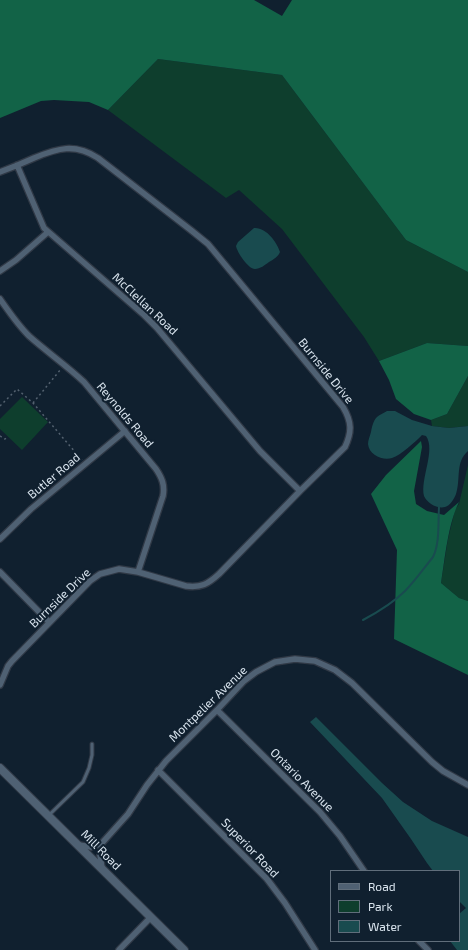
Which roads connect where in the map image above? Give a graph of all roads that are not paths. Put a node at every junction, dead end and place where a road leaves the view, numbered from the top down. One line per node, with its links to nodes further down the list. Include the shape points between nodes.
1 (17, 165): 2 (street, Burnside Drive); 3 (street, McClellan Road, via 42,224); 7 (street, Burnside Drive, via 57,149 75,148 88,152 192,231 213,251 343,407 348,417 349,438 345,447)
2 (0, 172)
3 (48, 232): 4 (street); 7 (street, McClellan Road, via 157,328 260,451)
4 (0, 271)
5 (0, 300): 6 (street, Reynolds Road, via 28,335 84,382)
6 (125, 431): 8 (street, Butler Road); 10 (street, Reynolds Road, via 156,469 164,490)
7 (300, 491): 10 (street, Burnside Drive, via 211,582 193,587)
8 (0, 539)
9 (0, 572): 11 (street)
10 (138, 572): 11 (street, Burnside Drive, via 119,569 100,574)
11 (49, 622): 12 (street, Burnside Drive, via 8,666)
12 (0, 685)
13 (217, 710): 16 (street, Montpelier Avenue); 17 (street, Montpelier Avenue, via 244,681 275,662 295,659 315,661 335,670 352,683 432,762); 22 (street, Ontario Avenue, via 320,812)
14 (92, 744): 18 (lane, via 89,768 83,782)
15 (0, 768): 18 (street, Mill Road)
16 (158, 770): 19 (street, Montpelier Avenue, via 128,814); 27 (street, Superior Road, via 267,879)
17 (468, 785)
18 (48, 816): 20 (street, Mill Road)
19 (102, 843): 20 (street, via 91,847); 21 (street)
20 (79, 845): 21 (street, Mill Road)
21 (102, 869): 23 (street, Mill Road)
22 (363, 870)
23 (151, 917): 25 (street); 26 (street, Mill Road)
24 (420, 942): 28 (street)
25 (119, 950)
26 (184, 950)
27 (315, 950)
28 (428, 950)

